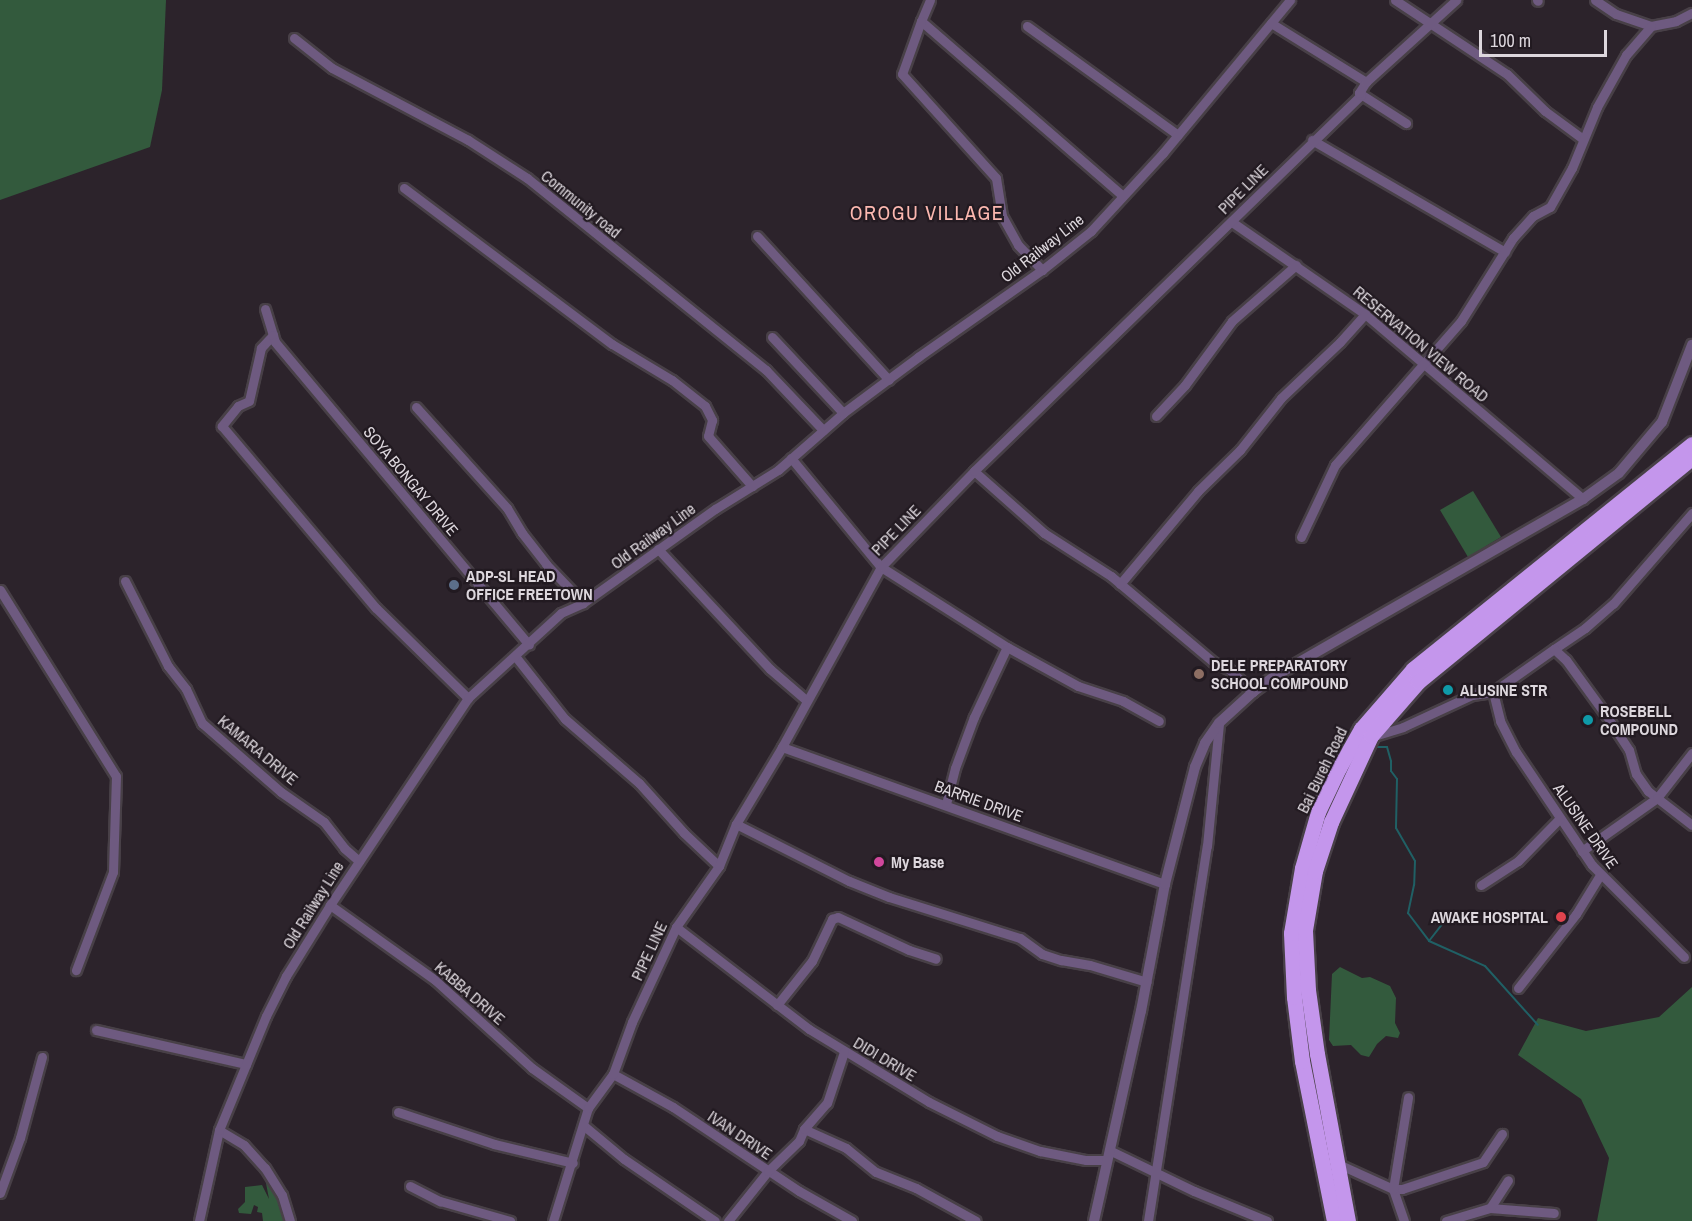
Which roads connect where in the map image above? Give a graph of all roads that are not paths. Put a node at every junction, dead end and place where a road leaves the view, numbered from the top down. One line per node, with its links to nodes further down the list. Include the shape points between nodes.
1 (930, 0): 7 (street)
2 (1290, 0): 8 (street, Old Railway Line)
3 (1395, 0): 9 (street)
4 (1456, 0): 9 (street, PIPE LINE)
5 (1595, 0): 11 (street, via 1616,14)
6 (1692, 13): 11 (street)
7 (921, 21): 20 (street); 25 (street, via 902,74 996,178 1002,216 1018,245)
8 (1271, 23): 13 (street); 16 (street, Old Railway Line)
9 (1430, 23): 13 (street, PIPE LINE); 17 (street, via 1507,74 1545,111)
10 (1027, 26): 16 (street)
11 (1651, 26): 17 (street, via 1626,55)
12 (294, 38): 36 (street, Community road, via 332,68 468,141 527,178 766,370)
13 (1366, 82): 14 (street, PIPE LINE)
14 (1359, 93): 15 (street); 18 (street, PIPE LINE)
15 (1406, 123)
16 (1178, 135): 20 (street, Old Railway Line)
17 (1583, 139): 23 (street, via 1550,207 1533,216)
18 (1312, 140): 21 (street, PIPE LINE); 23 (street)
19 (404, 188): 41 (street, via 612,344 672,380 705,406 712,420 708,436)
20 (1122, 196): 25 (street, Old Railway Line, via 1090,231)
21 (1232, 222): 24 (street, RESERVATION VIEW ROAD); 40 (street, PIPE LINE)
22 (757, 236): 32 (street)
23 (1505, 252): 31 (street, via 1461,321)
24 (1296, 265): 27 (street, RESERVATION VIEW ROAD); 35 (street, via 1232,321 1185,385)
25 (1042, 270): 32 (street, Old Railway Line)
26 (265, 309): 28 (street, SOYA BONGAY DRIVE)
27 (1365, 314): 31 (street, RESERVATION VIEW ROAD); 48 (street, via 1281,398 1240,450 1198,491)
28 (273, 335): 51 (street, SOYA BONGAY DRIVE); 57 (street, via 261,348 249,401 238,406 222,426 376,608)
29 (772, 337): 34 (street)
30 (1692, 345): 42 (street, via 1662,422 1618,473)
31 (1424, 363): 42 (street, RESERVATION VIEW ROAD); 44 (street, via 1335,465)
32 (889, 380): 34 (street, Old Railway Line)
33 (416, 407): 50 (street, via 507,508 546,564)
34 (843, 413): 36 (street, Old Railway Line)
35 (1156, 416)
36 (823, 430): 38 (street, Old Railway Line)
37 (1692, 444): 117 (highway, Bai Bureh Road, via 1413,669 1361,729 1318,812 1302,868 1291,933 1302,1061)
38 (791, 458): 41 (street, Old Railway Line); 46 (street)
39 (1692, 458): 61 (highway, Bai Bureh Road, via 1418,682)
40 (974, 471): 46 (street, PIPE LINE); 48 (street, via 1044,533)
41 (752, 486): 45 (street, Old Railway Line)
42 (1584, 499): 55 (street)
43 (1692, 513): 53 (street, via 1613,604)
44 (1301, 537)
45 (658, 549): 50 (street, Old Railway Line); 58 (street, via 770,669)
46 (881, 567): 52 (street); 58 (street, PIPE LINE)
47 (125, 581): 70 (street, KAMARA DRIVE, via 202,723 281,792 319,817)
48 (1120, 584): 55 (street)
49 (0, 590): 79 (street, via 116,776 113,872)
50 (584, 603): 51 (street, Old Railway Line, via 561,613)
51 (529, 645): 54 (street, Old Railway Line)
52 (1007, 647): 59 (street, via 1078,686 1123,701); 65 (street, via 974,717)
53 (1554, 649): 56 (street); 64 (street, via 1606,715 1629,750 1636,774)
54 (515, 657): 57 (street, Old Railway Line); 71 (street, via 565,719 639,783)
55 (1253, 692): 60 (street)
56 (1493, 692): 61 (street, via 1472,695 1403,728); 66 (street, ALUSINE DRIVE, via 1500,721 1516,752)
57 (468, 698): 70 (street, Old Railway Line)
58 (806, 700): 62 (street, PIPE LINE)
59 (1159, 721)
60 (1219, 723): 73 (street, via 1205,743 1196,768); 99 (street, via 1207,846)
61 (1371, 736): 97 (highway, Bai Bureh Road, via 1331,822 1315,871 1305,930 1308,990)
62 (782, 747): 65 (street, BARRIE DRIVE); 67 (street, PIPE LINE)
63 (1692, 753): 64 (street)
64 (1657, 798): 68 (street); 69 (street)
65 (946, 804): 73 (street, BARRIE DRIVE)
66 (1560, 818): 69 (street, ALUSINE DRIVE); 74 (street, via 1518,861)
67 (736, 824): 71 (street, PIPE LINE); 80 (street, via 889,897 1020,938 1042,954)
68 (1692, 825)
69 (1582, 851): 72 (street, ALUSINE DRIVE)
70 (359, 861): 75 (street, Old Railway Line)
71 (719, 866): 76 (street, PIPE LINE)
72 (1600, 875): 77 (street, ALUSINE DRIVE); 81 (street, via 1576,914)
73 (1165, 884): 80 (street)
74 (1481, 885)
75 (330, 905): 86 (street, Old Railway Line, via 286,976); 89 (street, KABBA DRIVE, via 435,980 532,1068)
76 (676, 927): 82 (street, DIDI DRIVE); 87 (street, PIPE LINE, via 632,1022)
77 (1684, 957)
78 (936, 959): 82 (street, via 838,917 832,918 812,961)
79 (76, 970)
80 (1147, 982): 95 (street)
81 (1518, 988)
82 (777, 1005): 84 (street, DIDI DRIVE)
83 (96, 1030): 86 (street)
84 (844, 1052): 92 (street, via 827,1103); 95 (street, DIDI DRIVE, via 997,1136 1040,1151 1086,1160)
85 (42, 1058): 103 (street)
86 (246, 1064): 93 (street, Old Railway Line)
87 (613, 1074): 89 (street, PIPE LINE); 98 (street, IVAN DRIVE, via 673,1107)
88 (1408, 1097): 102 (street)
89 (588, 1108): 91 (street, PIPE LINE)
90 (398, 1112): 96 (street, via 494,1144)
91 (583, 1125): 96 (street, PIPE LINE); 110 (street, via 624,1159)
92 (804, 1129): 98 (street, via 799,1141); 113 (street, via 846,1148 876,1172 916,1188)
93 (219, 1130): 106 (street, Old Railway Line); 107 (street, via 244,1145 265,1168 282,1195)
94 (1502, 1134): 102 (street, via 1483,1162)
95 (1108, 1155): 99 (street); 114 (street)
96 (573, 1163): 109 (street, PIPE LINE)
97 (1336, 1163): 102 (street); 118 (highway, Bai Bureh Road)
98 (768, 1171): 111 (street); 112 (street, IVAN DRIVE)
99 (1156, 1174): 115 (street); 116 (street)
100 (1508, 1180): 104 (street)
101 (410, 1186): 108 (street, via 440,1201)
102 (1393, 1189): 119 (street)
103 (0, 1193)
104 (1490, 1208): 105 (street); 120 (street)
105 (1554, 1213)
106 (199, 1221)
107 (290, 1221)
108 (510, 1221)
109 (553, 1221)
110 (715, 1221)
111 (728, 1221)
112 (852, 1221)
113 (976, 1221)
114 (1094, 1221)
115 (1148, 1221)
116 (1266, 1221)
117 (1335, 1221)
118 (1348, 1221)
119 (1404, 1221)
120 (1446, 1221)

